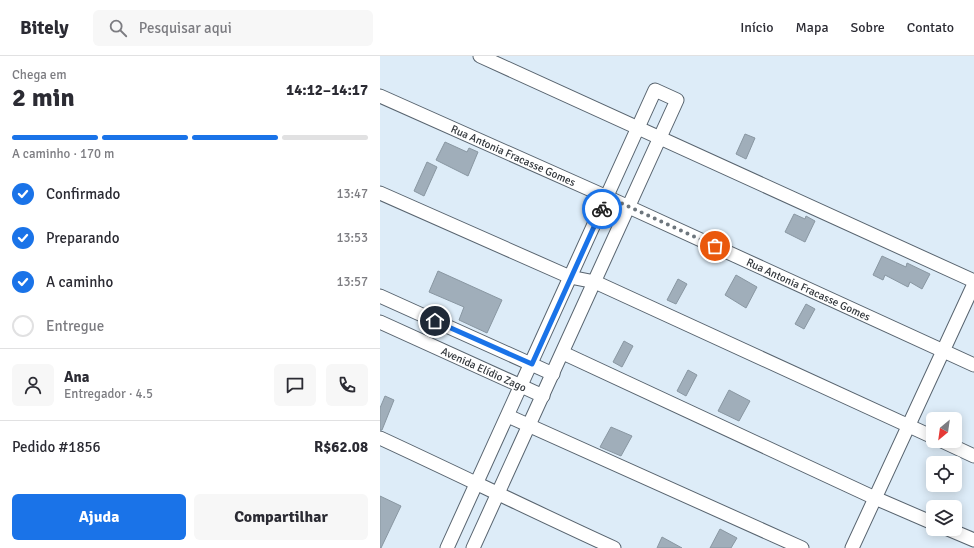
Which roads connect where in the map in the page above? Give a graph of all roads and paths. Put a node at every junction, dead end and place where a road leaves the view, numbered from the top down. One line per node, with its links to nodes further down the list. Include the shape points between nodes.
1 (480, 56): 3 (street)
2 (380, 96): 6 (street, Rua Antonia Fracasse Gomes)
3 (639, 127): 4 (street); 4 (street, via 655,90 677,100); 6 (street)
4 (660, 137): 7 (street); 9 (street)
5 (380, 193): 8 (street)
6 (608, 197): 7 (street, Rua Antonia Fracasse Gomes); 8 (street)
7 (629, 207): 10 (street); 14 (street, Rua Antonia Fracasse Gomes)
8 (570, 277): 10 (street); 16 (street)
9 (974, 281)
10 (595, 282): 15 (street); 23 (street)
11 (974, 284): 14 (street)
12 (380, 296): 16 (street)
13 (380, 322): 19 (street, Avenida Elídio Zago)
14 (943, 351): 17 (street, Rua Antonia Fracasse Gomes); 23 (street)
15 (563, 353): 18 (street); 30 (street)
16 (532, 364): 18 (street); 19 (street)
17 (974, 365)
18 (553, 374): 20 (street)
19 (522, 386): 20 (street, Avenida Elídio Zago); 21 (street)
20 (543, 396): 22 (street)
21 (508, 416): 22 (street); 28 (street)
22 (529, 426): 29 (street); 37 (street)
23 (909, 426): 24 (street); 30 (street)
24 (926, 434)
25 (380, 438): 28 (street)
26 (957, 448): 27 (street)
27 (974, 456)
28 (477, 483): 29 (street); 34 (street)
29 (497, 495): 35 (street); 36 (street)
30 (875, 498): 31 (street); 38 (street)
31 (926, 519)
32 (962, 535): 33 (street)
33 (974, 540)
34 (447, 548)
35 (473, 548)
36 (614, 548)
37 (802, 548)
38 (852, 548)

